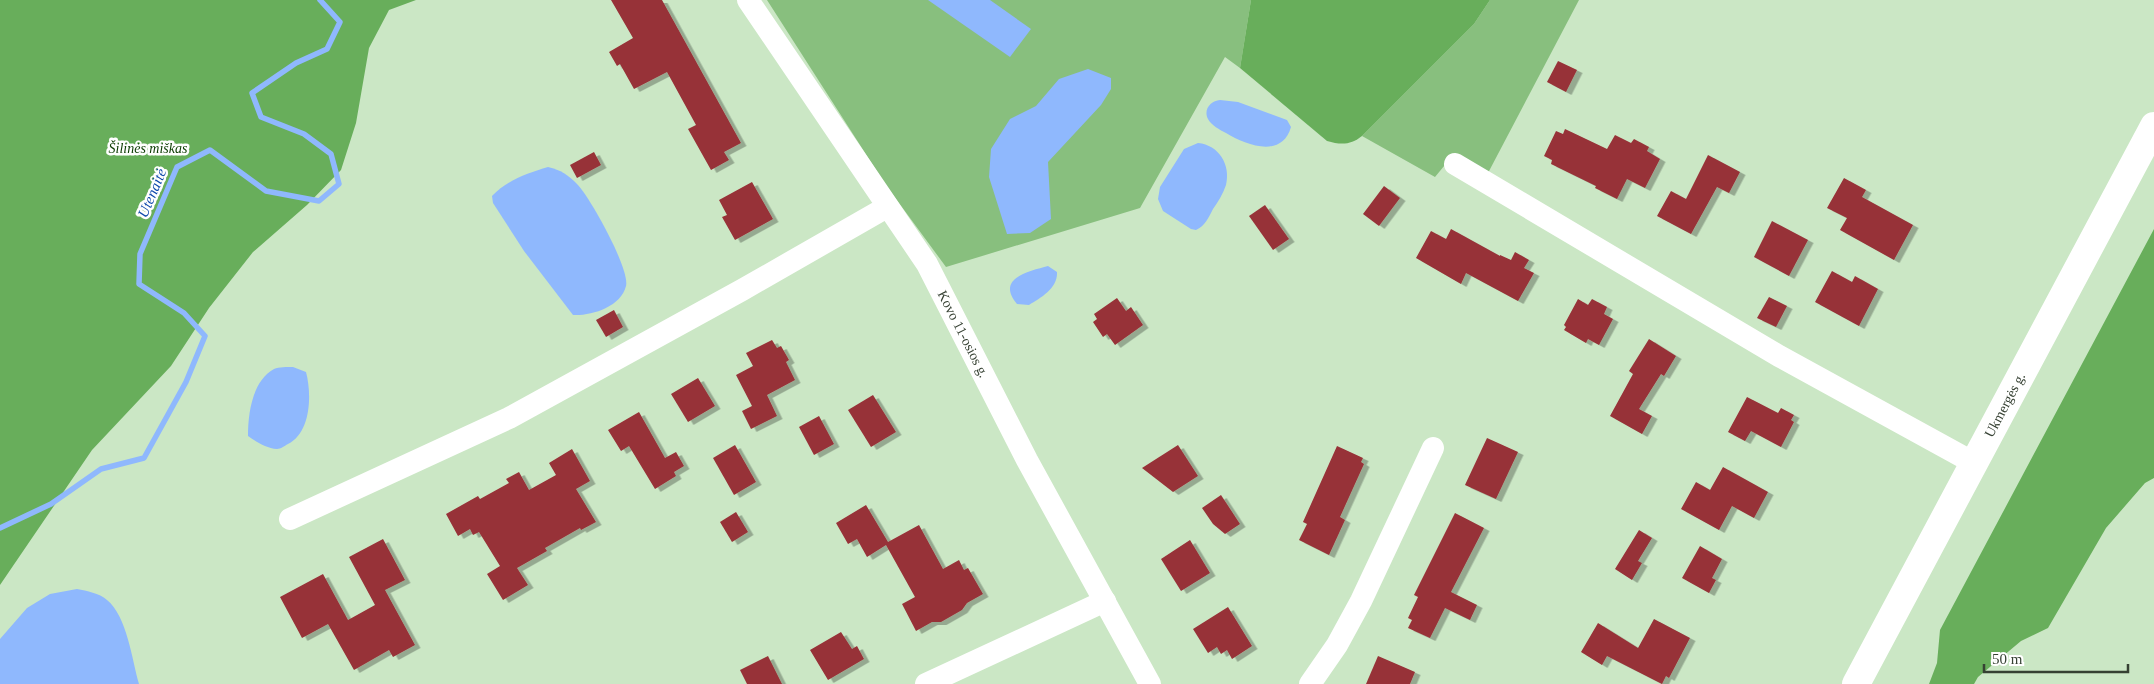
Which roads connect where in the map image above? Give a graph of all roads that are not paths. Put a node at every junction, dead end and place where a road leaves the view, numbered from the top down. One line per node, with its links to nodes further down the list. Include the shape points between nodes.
1 (748, 0): 4 (street, Kovo 11-osios g.)
2 (2154, 126): 6 (highway, Ukmergės g.)
3 (1455, 164): 6 (street, via 1779,356)
4 (887, 207): 7 (street, via 509,418); 8 (street, Kovo 11-osios g., via 927,264 1027,460)
5 (1433, 448): 11 (street, via 1361,601 1337,645)
6 (1974, 463): 12 (highway, Ukmergės g.)
7 (290, 519)
8 (1105, 601): 9 (street); 10 (street, Kovo 11-osios g.)
9 (926, 684)
10 (1150, 684)
11 (1310, 684)
12 (1856, 684)

